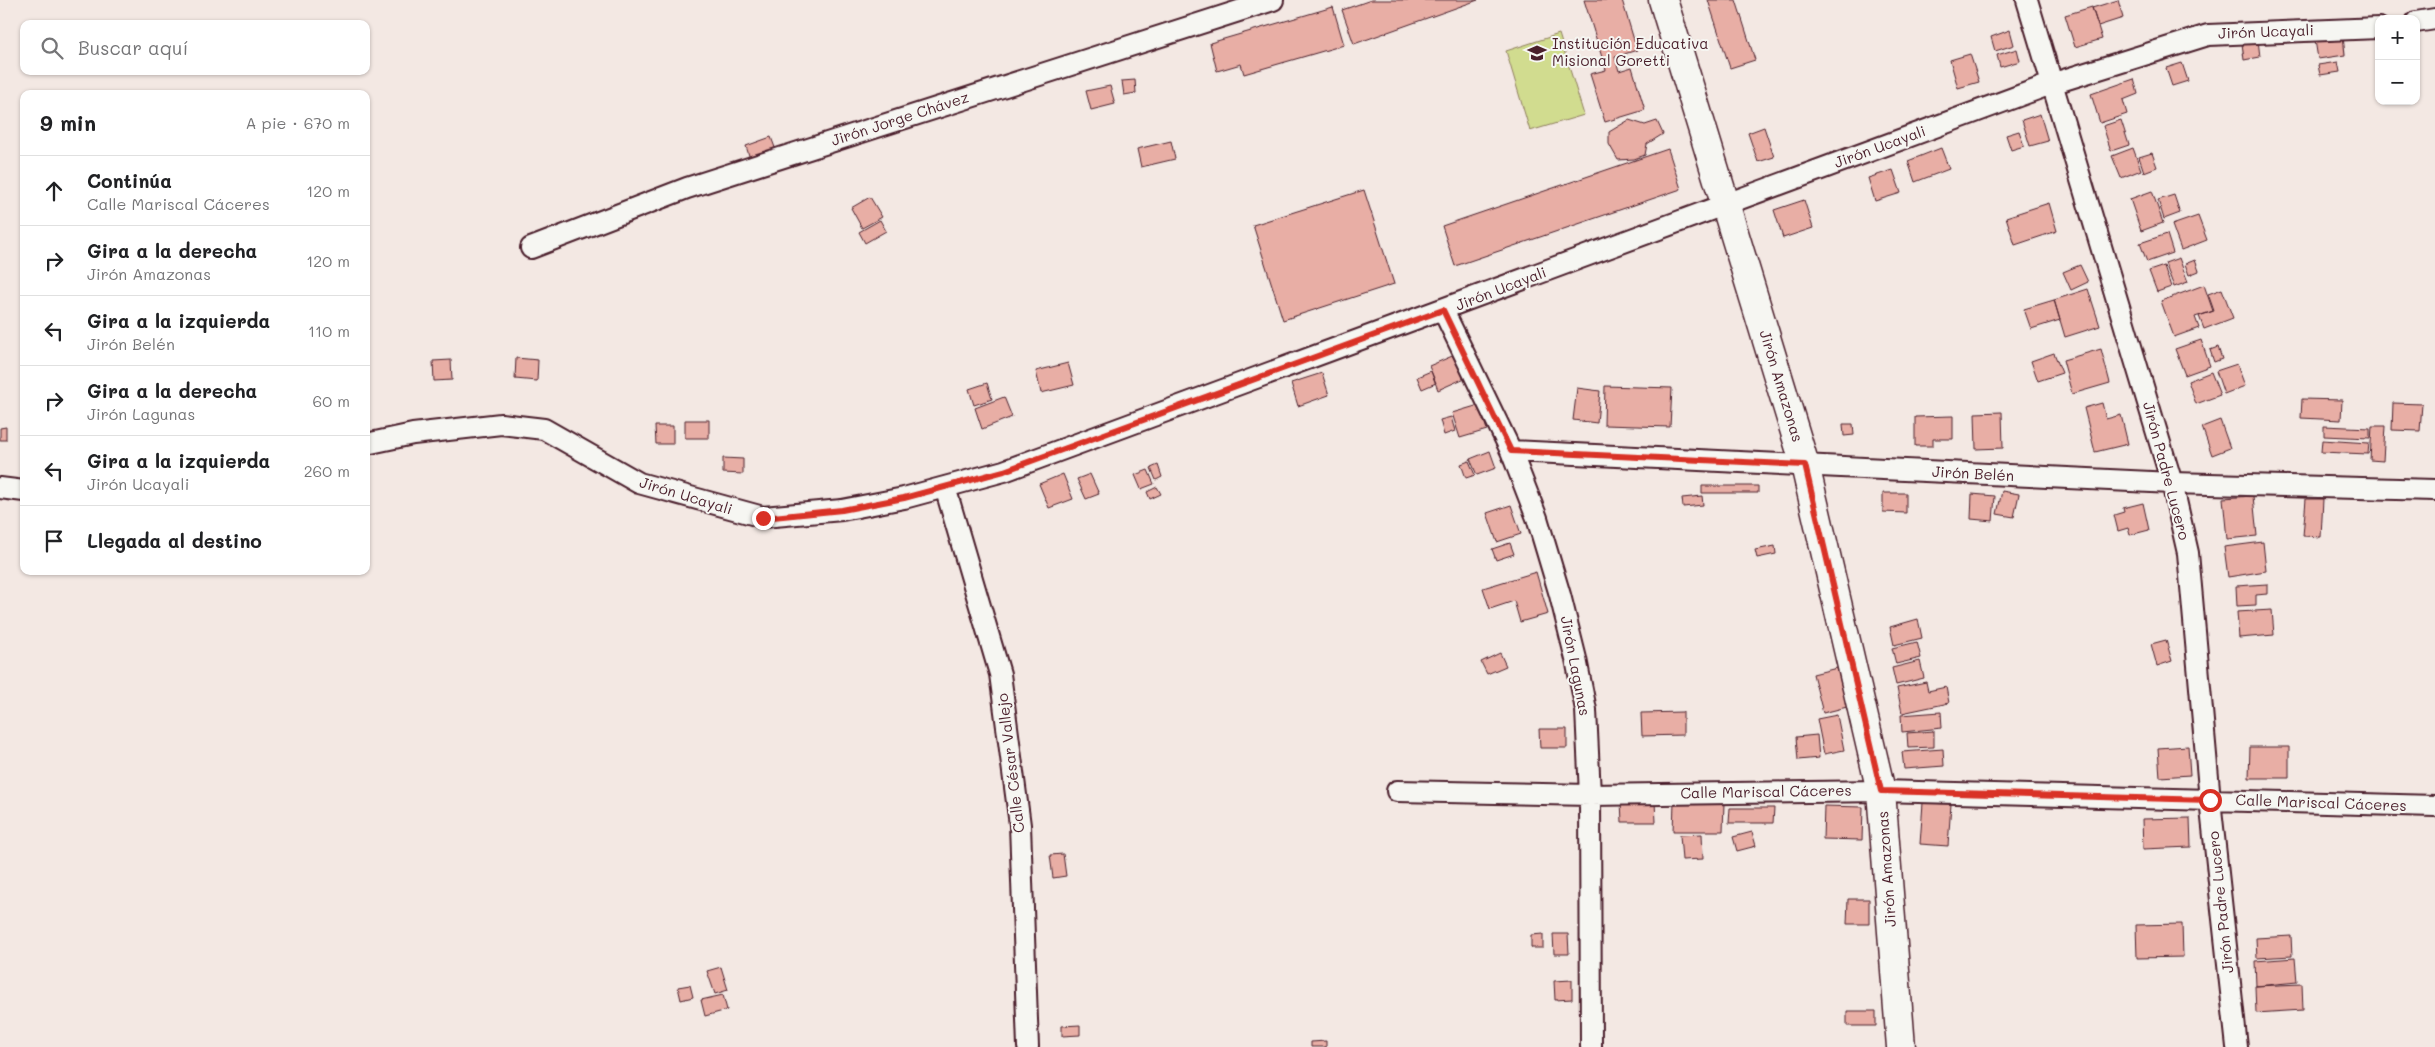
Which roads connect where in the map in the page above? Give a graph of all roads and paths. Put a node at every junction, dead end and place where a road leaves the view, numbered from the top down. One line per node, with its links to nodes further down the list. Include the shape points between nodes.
1 (1272, 0): 9 (street, Jirón Jorge Chávez, via 687,188)
2 (1662, 0): 8 (street, Jirón Amazonas)
3 (2027, 0): 7 (street, Jirón Padre Lucero)
4 (2435, 19): 5 (street)
5 (2420, 21)
6 (2375, 28): 7 (street, Jirón Ucayali, via 2208,35)
7 (2051, 84): 8 (street, Jirón Ucayali); 14 (street, Jirón Padre Lucero)
8 (1726, 204): 10 (street, Jirón Ucayali); 13 (street, Jirón Amazonas)
9 (530, 248)
10 (1443, 310): 12 (street, Jirón Lagunas); 15 (street, Jirón Ucayali, via 1004,471)
11 (370, 443): 15 (street, Jirón Ucayali, via 413,434 501,424 544,429 639,483 763,518 842,510)
12 (1511, 451): 13 (street, Jirón Belén); 21 (street, Jirón Lagunas, via 1542,535 1576,659 1586,710)
13 (1805, 465): 14 (street, Jirón Belén); 20 (street, Jirón Amazonas)
14 (2172, 484): 18 (street, Jirón Belén); 22 (street, Jirón Padre Lucero, via 2188,554)
15 (945, 487): 24 (street, Calle César Vallejo, via 1000,674 1020,825)
16 (0, 488): 17 (street)
17 (20, 490)
18 (2435, 490)
19 (1397, 791): 21 (street, Calle Mariscal Cáceres)
20 (1881, 791): 21 (street, Calle Mariscal Cáceres); 22 (street, Calle Mariscal Cáceres); 26 (street, Jirón Amazonas)
21 (1590, 795): 25 (street, Jirón Lagunas)
22 (2210, 800): 23 (street, Calle Mariscal Cáceres); 27 (street, Jirón Padre Lucero)
23 (2435, 806)
24 (1028, 1047)
25 (1590, 1047)
26 (1901, 1047)
27 (2237, 1047)

